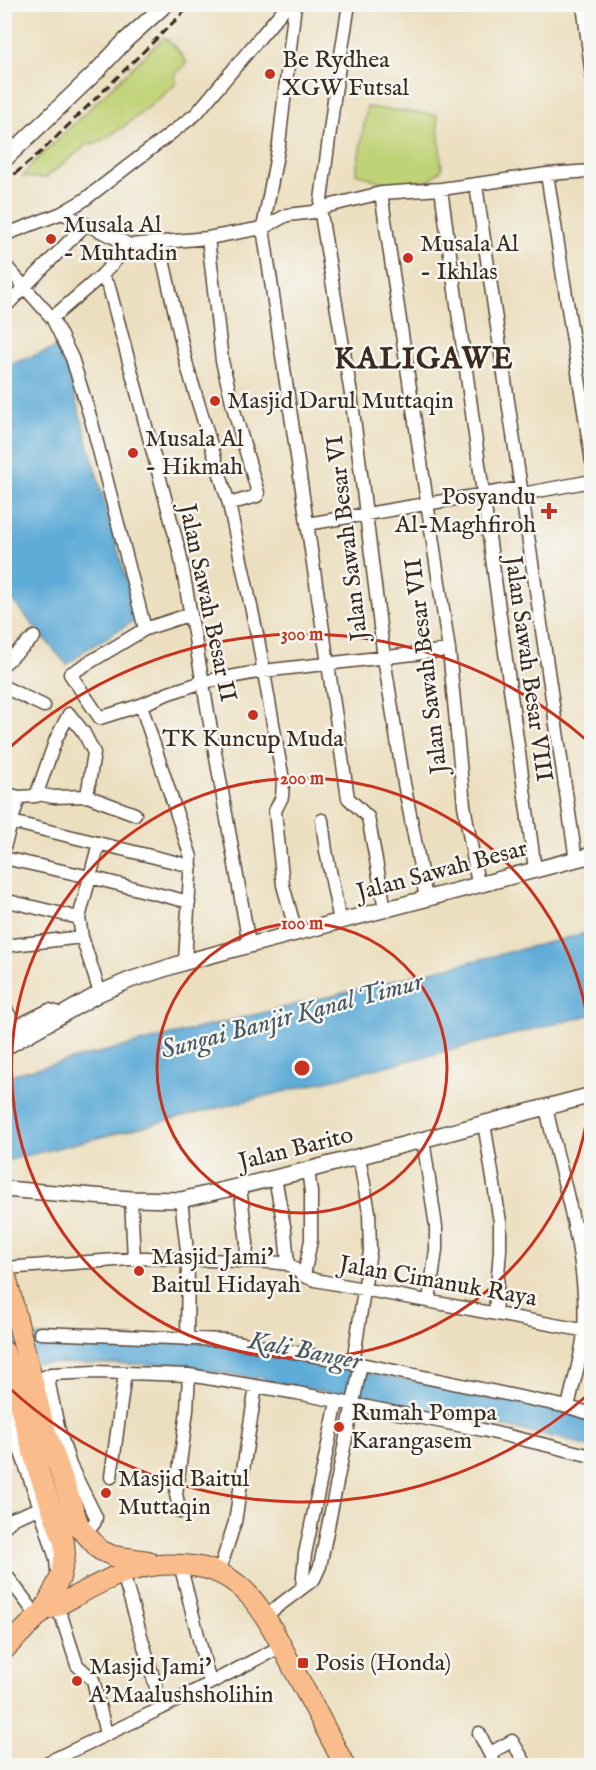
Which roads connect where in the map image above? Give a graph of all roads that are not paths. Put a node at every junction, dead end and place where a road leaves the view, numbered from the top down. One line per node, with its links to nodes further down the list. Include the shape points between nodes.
1 (166, 4): 7 (street)
2 (288, 4): 14 (street, via 196,114)
3 (295, 4): 16 (street, via 279,144)
4 (350, 4): 13 (street, Jalan Sawah Besar VI)
5 (583, 4): 6 (street)
6 (591, 75)
7 (4, 160)
8 (591, 171): 9 (street)
9 (547, 174): 10 (street); 26 (street)
10 (476, 185): 11 (street); 28 (street)
11 (441, 189): 12 (street); 29 (street, Jalan Sawah Besar VIII)
12 (381, 193): 13 (street); 30 (street, Jalan Sawah Besar VII)
13 (320, 208): 16 (street, via 287,215); 32 (street, Jalan Sawah Besar VI)
14 (62, 213): 15 (street); 17 (street)
15 (86, 224): 20 (street); 23 (street)
16 (263, 228): 18 (street); 33 (street)
17 (4, 236)
18 (208, 238): 19 (street); 31 (street, via 222,361 258,493)
19 (159, 242): 20 (street); 31 (street, via 187,366)
20 (130, 245): 22 (street)
21 (4, 264): 23 (street)
22 (101, 276): 25 (street); 34 (street, Jalan Sawah Besar II, via 109,287 174,531)
23 (24, 286): 24 (street); 25 (street)
24 (4, 308)
25 (52, 318): 35 (street, via 72,358)
26 (591, 462)
27 (591, 481): 28 (street)
28 (521, 491): 29 (street); 55 (street)
29 (483, 494): 30 (street); 58 (street, Jalan Sawah Besar VIII)
30 (427, 503): 32 (street); 37 (street, Jalan Sawah Besar VII)
31 (229, 504): 41 (street)
32 (367, 515): 33 (street); 38 (street, Jalan Sawah Besar VI)
33 (307, 525): 40 (street)
34 (191, 614): 35 (street); 42 (street, Jalan Sawah Besar II)
35 (145, 629): 44 (street, via 70,674 100,718)
36 (34, 637): 39 (street)
37 (449, 651): 38 (street); 60 (street, Jalan Sawah Besar VII, via 464,805)
38 (384, 658): 40 (street); 61 (street, Jalan Sawah Besar VI)
39 (4, 664)
40 (327, 664): 41 (street); 64 (street, via 348,798 368,817)
41 (263, 671): 42 (street); 67 (street, via 283,780 282,797 275,811 283,885)
42 (203, 682): 44 (street); 69 (street, Jalan Sawah Besar II)
43 (4, 687): 45 (street)
44 (141, 705): 57 (street)
45 (44, 706)
46 (4, 793): 49 (street)
47 (38, 794): 48 (street); 48 (street, via 56,739 69,714 94,753); 49 (street)
48 (87, 796): 50 (street)
49 (19, 797): 52 (street)
50 (135, 814)
51 (322, 820): 66 (street)
52 (12, 822): 53 (street); 54 (street)
53 (99, 843): 57 (street); 59 (street)
54 (4, 847)
55 (584, 857): 58 (street, Jalan Sawah Besar)
56 (4, 858): 59 (street)
57 (191, 866): 63 (street)
58 (535, 869): 60 (street, Jalan Sawah Besar)
59 (90, 877): 63 (street); 65 (street)
60 (478, 884): 61 (street, Jalan Sawah Besar)
61 (426, 898): 64 (street, Jalan Sawah Besar)
62 (4, 900): 65 (street)
63 (189, 903): 71 (street)
64 (385, 909): 66 (street, Jalan Sawah Besar)
65 (79, 918): 68 (street)
66 (340, 921): 67 (street, Jalan Sawah Besar)
67 (296, 932): 69 (street, Jalan Sawah Besar)
68 (82, 937): 70 (street); 72 (street)
69 (249, 944): 71 (street, Jalan Sawah Besar)
70 (4, 946)
71 (185, 962): 72 (street, Jalan Sawah Besar)
72 (100, 993): 74 (street, Jalan Sawah Besar)
73 (4, 1005): 74 (street, via 15,1027 49,1010)
74 (62, 1014): 75 (street, Jalan Sawah Besar)
75 (4, 1048)
76 (591, 1095): 77 (street, Jalan Barito)
77 (546, 1107): 78 (street, Jalan Barito); 88 (street)
78 (484, 1123): 79 (street, Jalan Barito); 97 (street, via 500,1222)
79 (423, 1139): 80 (street, Jalan Barito); 96 (street, via 436,1227)
80 (359, 1157): 81 (street, Jalan Barito); 95 (street, via 371,1226)
81 (308, 1170): 82 (street, Jalan Barito); 94 (street, via 311,1240)
82 (275, 1178): 83 (street, Jalan Barito); 92 (street)
83 (240, 1187): 86 (street, Jalan Barito); 91 (street)
84 (4, 1190): 85 (street, Jalan Barito)
85 (131, 1199): 86 (street, Jalan Barito); 89 (street)
86 (181, 1200): 90 (street)
87 (591, 1227): 88 (street)
88 (574, 1228): 98 (street)
89 (134, 1259): 90 (street); 93 (street)
90 (188, 1259): 91 (street); 100 (street)
91 (246, 1261): 92 (street)
92 (288, 1264): 94 (street, Jalan Cimanuk Raya)
93 (5, 1268): 99 (highway)
94 (304, 1276): 95 (street, Jalan Cimanuk Raya)
95 (365, 1289): 96 (street, Jalan Cimanuk Raya); 102 (street)
96 (429, 1301): 97 (street, Jalan Cimanuk Raya)
97 (495, 1313): 98 (street, Jalan Cimanuk Raya)
98 (588, 1332): 110 (street)
99 (31, 1334): 100 (street); 105 (highway)
100 (187, 1339): 102 (street, via 225,1341)
101 (4, 1351): 114 (highway)
102 (358, 1365): 109 (street); 110 (street)
103 (125, 1372): 104 (street); 105 (street); 115 (street)
104 (189, 1375): 106 (street); 117 (street, via 176,1498)
105 (39, 1378): 119 (highway, via 44,1426 71,1485)
106 (256, 1386): 108 (street); 123 (street, via 235,1522)
107 (4, 1402): 112 (street)
108 (337, 1402): 109 (street); 125 (street, via 304,1554)
109 (355, 1402): 113 (street); 125 (street, via 320,1566)
110 (568, 1407): 111 (street)
111 (591, 1414)
112 (8, 1430): 114 (street)
113 (591, 1456)
114 (34, 1475): 116 (highway)
115 (111, 1477)
116 (45, 1506): 118 (street, via 14,1518); 120 (highway); 126 (street, via 57,1573)
117 (180, 1512)
118 (4, 1527)
119 (80, 1528): 120 (highway, via 74,1537); 121 (highway, via 100,1550 113,1556)
120 (61, 1532): 126 (highway, via 65,1561)
121 (174, 1563): 123 (highway); 124 (highway); 130 (street)
122 (4, 1572): 126 (street)
123 (219, 1572): 127 (highway, via 238,1583)
124 (123, 1574): 126 (highway); 131 (street)
125 (308, 1584): 127 (street)
126 (47, 1605): 129 (highway); 133 (street, via 62,1618 77,1665 93,1680)
127 (265, 1616): 128 (highway)
128 (282, 1646): 130 (street); 136 (highway)
129 (4, 1650)
130 (210, 1683): 131 (street)
131 (162, 1708): 133 (street)
132 (479, 1733): 134 (street)
133 (106, 1734): 135 (street)
134 (490, 1753): 137 (street); 138 (street, via 512,1741)
135 (40, 1766)
136 (345, 1766)
137 (496, 1766)
138 (527, 1766)

